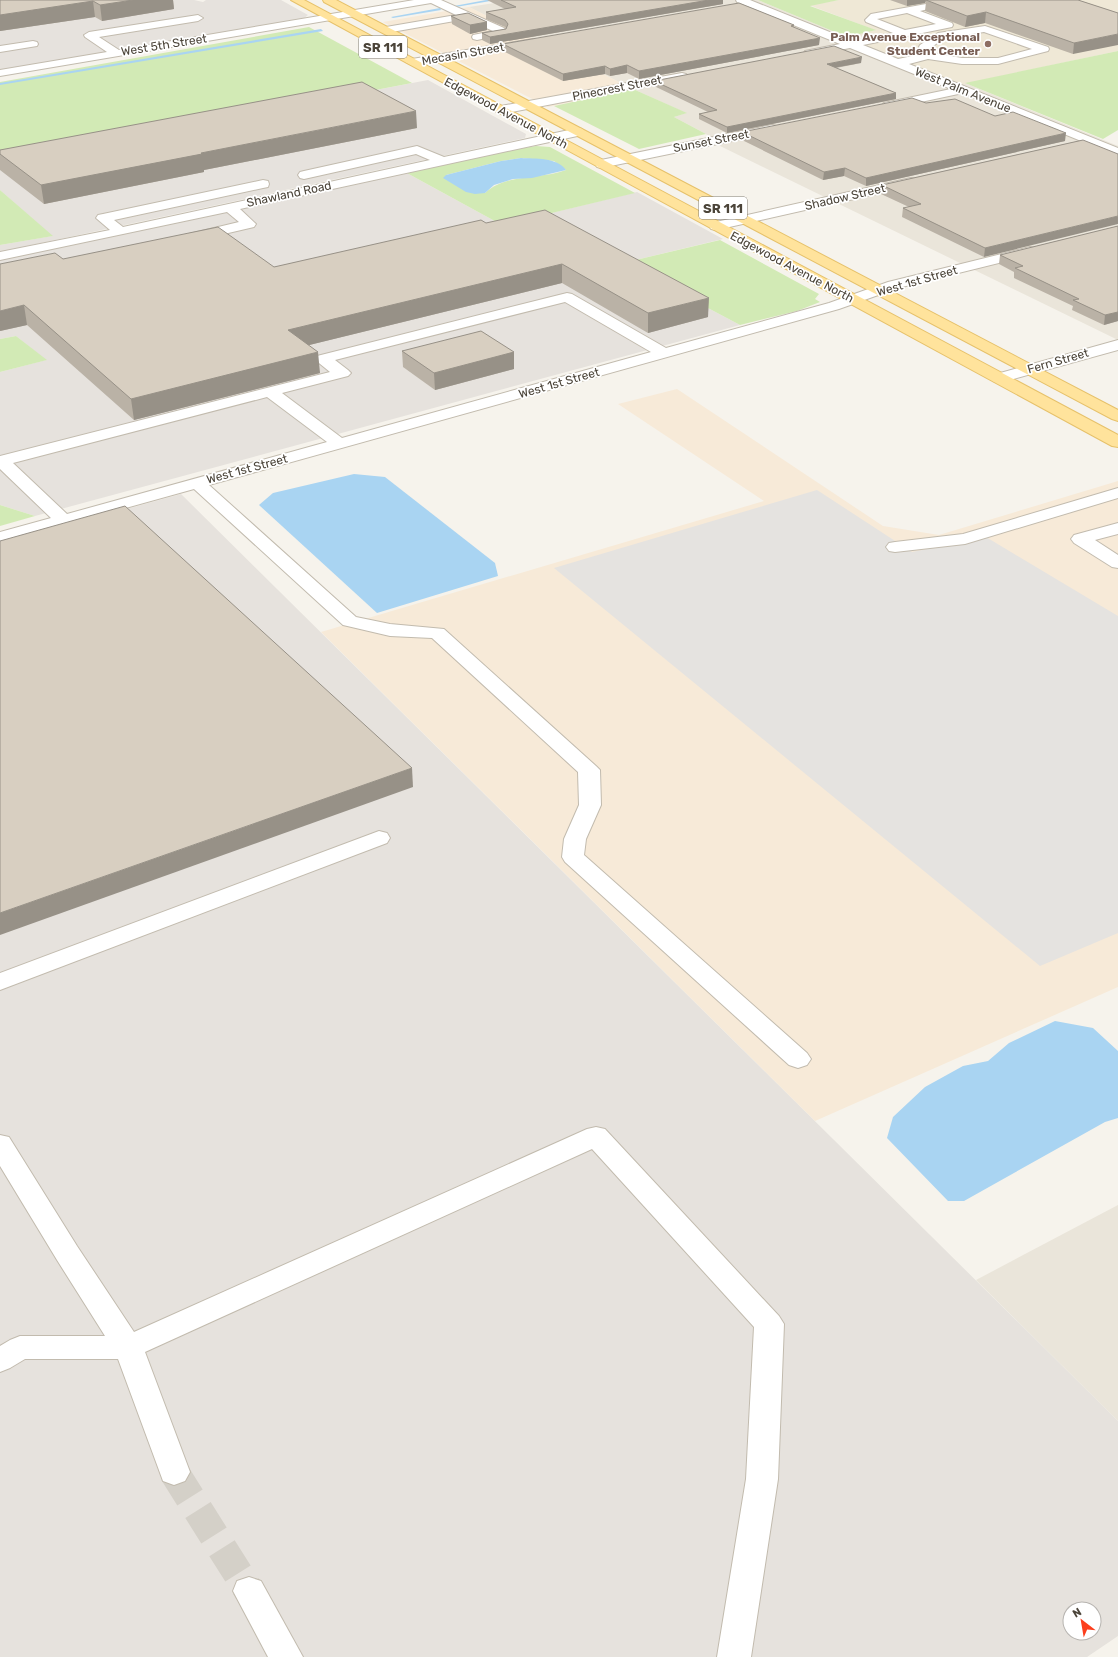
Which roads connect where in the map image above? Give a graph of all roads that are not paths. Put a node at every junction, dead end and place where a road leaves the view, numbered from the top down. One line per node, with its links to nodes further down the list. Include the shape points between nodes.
1 (296, 0): 10 (main road, Edgewood Avenue North / SR 111)
2 (328, 0): 7 (main road, Edgewood Avenue North / SR 111)
3 (432, 0): 7 (street, West 5th Street); 8 (street)
4 (935, 0): 6 (street, via 929,6)
5 (743, 4): 17 (street, West Palm Avenue)
6 (908, 10): 12 (street, via 875,16 870,20); 12 (street, via 948,25)
7 (353, 13): 10 (street, West 5th Street); 11 (main road, Edgewood Avenue North / SR 111)
8 (466, 16): 11 (street); 13 (street, via 502,32)
9 (198, 18): 20 (street, via 89,35)
10 (328, 18): 20 (street, West 5th Street); 24 (main road, Edgewood Avenue North / SR 111)
11 (386, 30): 18 (main road, Edgewood Avenue North / SR 111)
12 (905, 34): 17 (street)
13 (464, 39)
14 (547, 39): 23 (street, Mecasin Street)
15 (33, 44): 19 (street)
16 (433, 45): 18 (street)
17 (851, 45): 21 (street); 25 (street, West Palm Avenue)
18 (418, 47): 23 (main road, Edgewood Avenue North / SR 111)
19 (0, 50)
20 (117, 53): 26 (street, West 5th Street)
21 (797, 55)
22 (928, 56): 22 (street, via 962,61 998,61 1044,49 985,29 942,36 924,47); 25 (street)
23 (438, 58): 24 (street, Mecasin Street); 29 (main road, Edgewood Avenue North / SR 111)
24 (412, 62): 31 (main road, Edgewood Avenue North / SR 111)
25 (896, 62): 28 (street, West Palm Avenue)
26 (0, 72)
27 (697, 73): 29 (street, Pinecrest Street)
28 (963, 90): 30 (street); 35 (street, West Palm Avenue)
29 (527, 105): 31 (street, Pinecrest Street); 33 (main road, Edgewood Avenue North / SR 111)
30 (877, 108)
31 (501, 110): 34 (main road, Edgewood Avenue North / SR 111)
32 (784, 127): 38 (street, Sunset Street)
33 (578, 132): 34 (street, Shawland Road); 38 (main road, Edgewood Avenue North / SR 111)
34 (552, 138): 39 (street, Shawland Road); 40 (main road, Edgewood Avenue North / SR 111)
35 (1091, 141): 36 (street); 37 (street, West Palm Avenue)
36 (1067, 147)
37 (1118, 152)
38 (628, 158): 40 (street, Sunset Street); 45 (main road, Edgewood Avenue North / SR 111)
39 (441, 161): 41 (street, via 417,150); 44 (street, Shawland Road)
40 (601, 164): 46 (main road, Edgewood Avenue North / SR 111)
41 (296, 177)
42 (922, 180): 45 (street, Shadow Street)
43 (273, 182): 47 (street, via 103,218)
44 (229, 207): 47 (street, Shawland Road); 49 (street, via 249,224)
45 (744, 220): 46 (street, Shadow Street); 53 (main road, Edgewood Avenue North / SR 111)
46 (716, 226): 54 (main road, Edgewood Avenue North / SR 111)
47 (120, 231): 48 (street, Shawland Road)
48 (100, 236): 50 (street); 52 (street, Shawland Road)
49 (183, 239)
50 (114, 246)
51 (1040, 248): 53 (street, West 1st Street, via 893,285)
52 (0, 256)
53 (880, 291): 54 (street, West 1st Street); 57 (main road, Edgewood Avenue North / SR 111)
54 (853, 300): 56 (street, West 1st Street); 58 (main road, Edgewood Avenue North / SR 111)
55 (1118, 345): 57 (street, Fern Street)
56 (663, 353): 59 (street, via 567,297 322,359 343,373); 62 (street, West 1st Street)
57 (1029, 370): 58 (street, Fern Street); 60 (main road, Edgewood Avenue North / SR 111)
58 (999, 378): 61 (main road, Edgewood Avenue North / SR 111)
59 (270, 392): 62 (street); 65 (street, via 1,461)
60 (1118, 416)
61 (1118, 442)
62 (340, 444): 63 (street, West 1st Street)
63 (197, 483): 65 (street, West 1st Street); 72 (street, via 350,621 390,630 437,633 589,770 590,805 575,839 573,857)
64 (1118, 493): 68 (street, via 965,539)
65 (63, 520): 67 (street, West 1st Street)
66 (1118, 528): 69 (street, via 1080,539)
67 (0, 538)
68 (895, 547)
69 (1118, 563)
70 (379, 838): 71 (street)
71 (0, 982)
72 (798, 1059)
73 (0, 1144): 74 (street)
74 (128, 1347): 75 (street, via 20,1348); 76 (street); 79 (street, via 596,1136 769,1324 762,1479)
75 (0, 1360)
76 (174, 1472)
77 (249, 1591): 78 (street)
78 (286, 1657)
79 (734, 1657)

